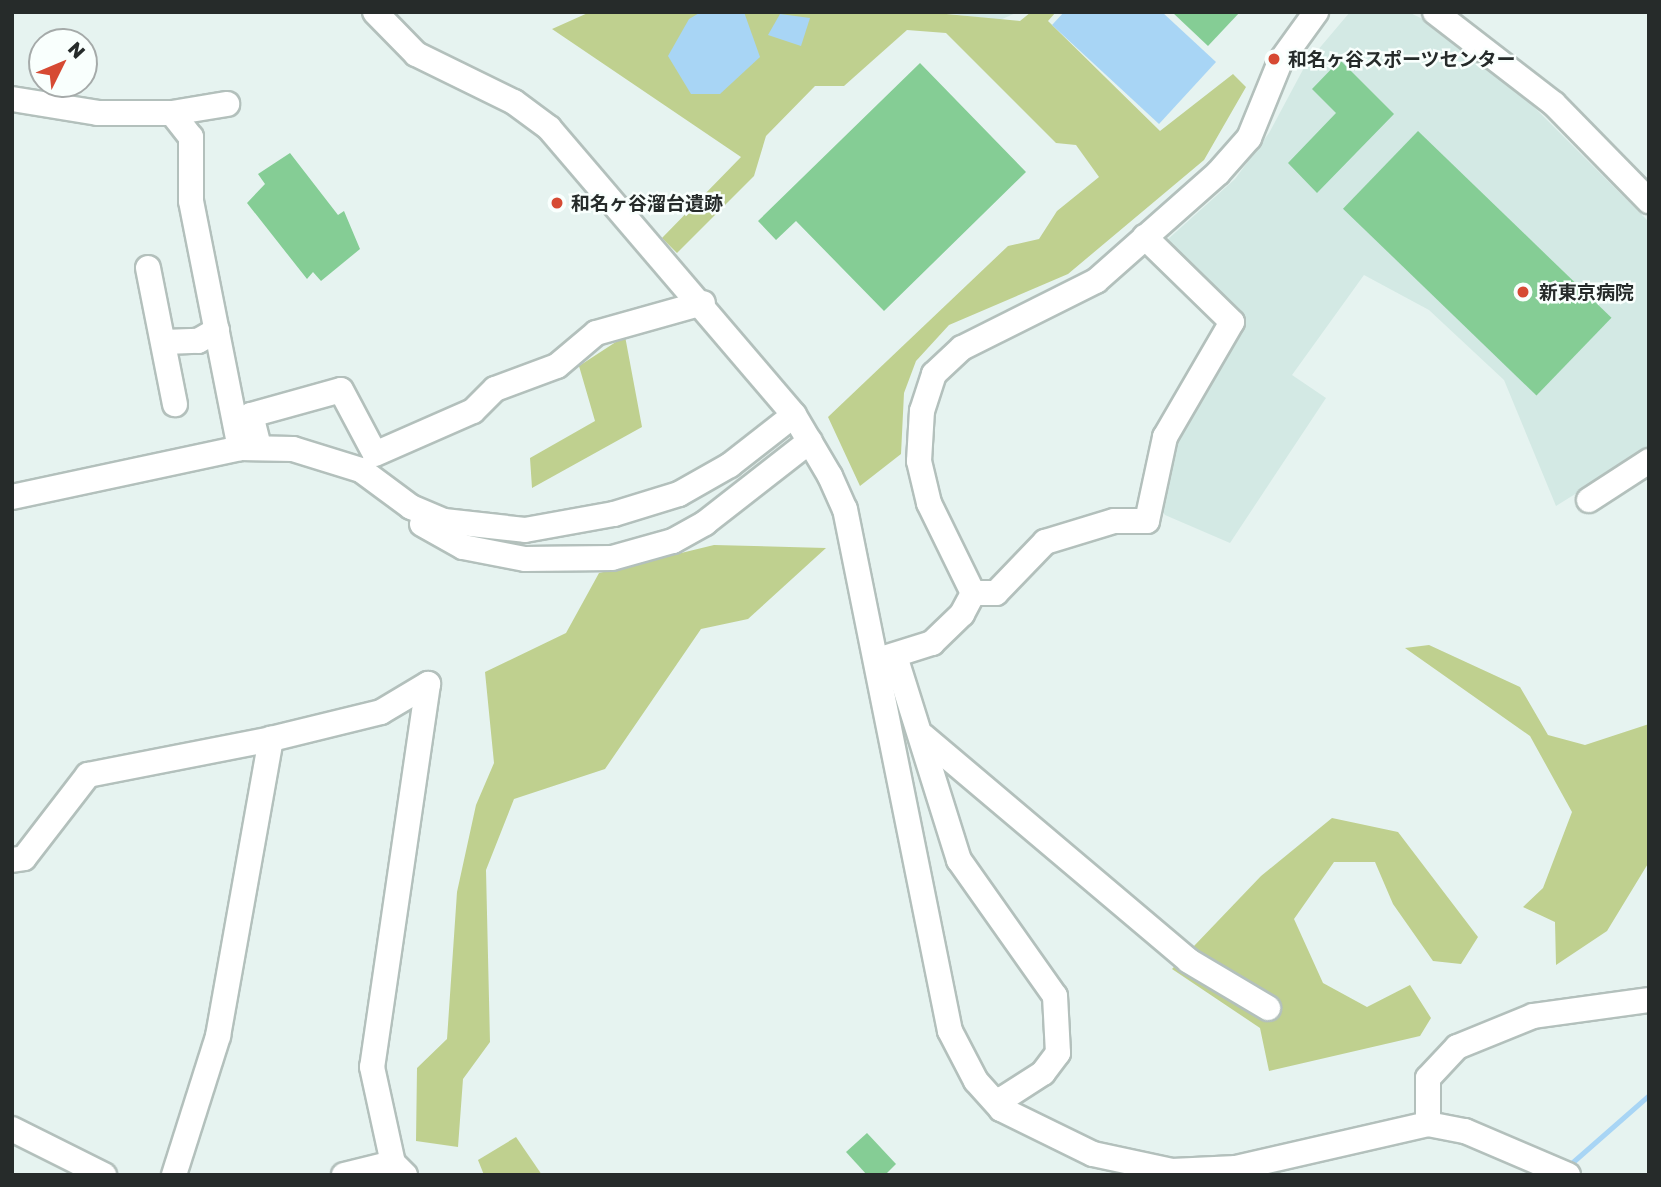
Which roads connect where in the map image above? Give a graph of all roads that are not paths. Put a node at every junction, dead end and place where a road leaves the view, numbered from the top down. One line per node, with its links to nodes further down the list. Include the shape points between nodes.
1 (375, 12): 10 (street, via 416,54 514,102 549,128)
2 (1316, 12): 8 (street, via 1280,62 1249,138)
3 (1435, 12): 7 (street, via 1554,104)
4 (12, 99): 6 (street, via 98,113)
5 (227, 104): 6 (street)
6 (172, 113): 11 (street, via 191,137 191,201)
7 (1649, 201)
8 (1145, 237): 21 (street, via 1096,281 962,348 934,374 922,411 919,461 929,503); 21 (street, via 1232,322 1164,437 1147,521 1114,521 1045,542 996,593)
9 (148, 268): 12 (street)
10 (703, 303): 14 (street); 16 (street, via 596,333 556,366 495,388 473,411 375,454 341,390 251,415)
11 (217, 330): 12 (street, via 198,341); 16 (street)
12 (164, 342): 13 (street)
13 (175, 404)
14 (794, 415): 15 (street); 17 (street, via 730,466 679,494 614,514 525,530 444,522 411,507 362,470)
15 (810, 441): 17 (street, via 705,523 642,552 601,559 525,558 463,547); 22 (street, via 845,509)
16 (250, 447): 17 (street); 19 (street)
17 (323, 457)
18 (1649, 461): 20 (street)
19 (12, 497)
20 (1589, 500)
21 (973, 593): 22 (street, via 962,614 932,643)
22 (887, 658): 23 (street, via 915,733); 28 (street, via 950,1031 976,1081)
23 (923, 736): 27 (street, via 1189,961); 28 (street, via 959,860 1055,996 1058,1054 1042,1073 1004,1098)
24 (271, 739): 25 (street, via 88,775 24,858); 31 (street, via 381,712 428,684 372,1067); 34 (street, via 218,1036)
25 (12, 860)
26 (1649, 1000): 29 (street, via 1533,1016 1457,1047 1428,1078)
27 (1268, 1008)
28 (1001, 1109): 32 (street, via 1034,1130 1134,1165)
29 (1428, 1124): 32 (street); 36 (street, via 1465,1131)
30 (12, 1129): 33 (street)
31 (399, 1169): 35 (street)
32 (1236, 1172)
33 (104, 1175)
34 (174, 1175)
35 (344, 1175)
36 (1568, 1175)

